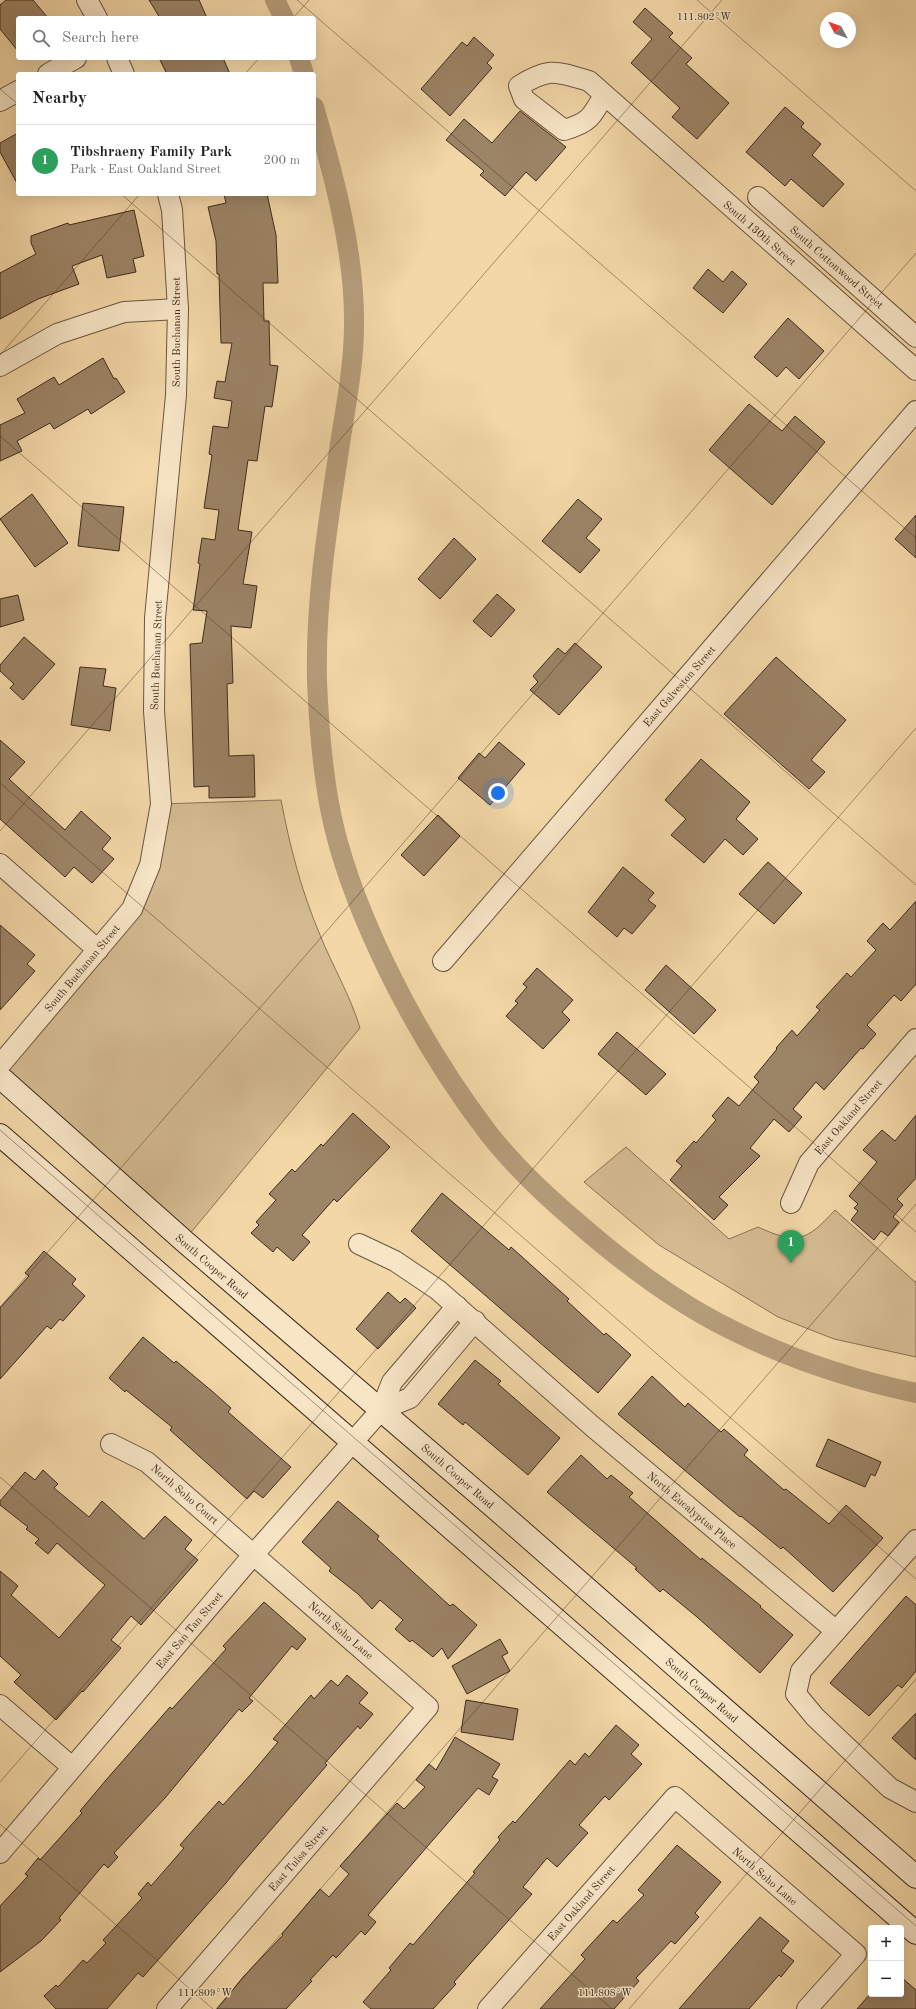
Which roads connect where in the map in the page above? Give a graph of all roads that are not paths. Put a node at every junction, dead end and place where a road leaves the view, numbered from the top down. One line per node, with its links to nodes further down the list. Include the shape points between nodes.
1 (87, 0): 2 (street)
2 (96, 16)
3 (72, 60): 5 (street)
4 (118, 60): 6 (street)
5 (52, 72)
6 (123, 72)
7 (16, 92): 9 (street)
8 (604, 95): 15 (street, South 130th Street)
9 (0, 101)
10 (168, 196): 12 (street, South Buchanan Street, via 172,210)
11 (758, 197): 13 (street, South Cottonwood Street)
12 (178, 309): 14 (street, via 124,312 57,334); 18 (street, South Buchanan Street, via 176,395 156,618 154,711 161,804 150,865 132,909)
13 (916, 337)
14 (0, 366)
15 (916, 370)
16 (916, 410): 19 (street, East Galveston Street)
17 (0, 864): 18 (street)
18 (98, 950): 21 (street, South Buchanan Street)
19 (443, 961)
20 (916, 1038): 24 (street, East Oakland Street, via 809,1164)
21 (0, 1065)
22 (0, 1077): 28 (main road, South Cooper Road, via 184,1241)
23 (0, 1135): 29 (main road)
24 (791, 1203)
25 (359, 1244): 26 (street, North Eucalyptus Place, via 395,1261)
26 (457, 1306): 27 (street, North Eucalyptus Place); 28 (street, East San Tan Street, via 392,1382)
27 (475, 1321): 28 (street, East San Tan Street, via 410,1398); 33 (street, North Eucalyptus Place, via 592,1426)
28 (381, 1410): 29 (street, East San Tan Street); 40 (main road, South Cooper Road)
29 (354, 1442): 32 (street, East San Tan Street); 41 (main road)
30 (111, 1444): 32 (street, North Soho Court, via 147,1462)
31 (916, 1540): 33 (street)
32 (254, 1554): 35 (street, North Soho Lane); 36 (street, East San Tan Street)
33 (836, 1631): 38 (street, via 801,1671 796,1694 815,1717 890,1788)
34 (0, 1705): 36 (street)
35 (428, 1707): 42 (street, East Tulsa Street)
36 (72, 1767): 39 (street, East San Tan Street)
37 (675, 1797): 43 (street, East Oakland Street); 44 (street, North Soho Lane, via 856,1954)
38 (916, 1802)
39 (0, 1854)
40 (916, 1877)
41 (916, 1933)
42 (167, 2009)
43 (488, 2009)
44 (807, 2009)

